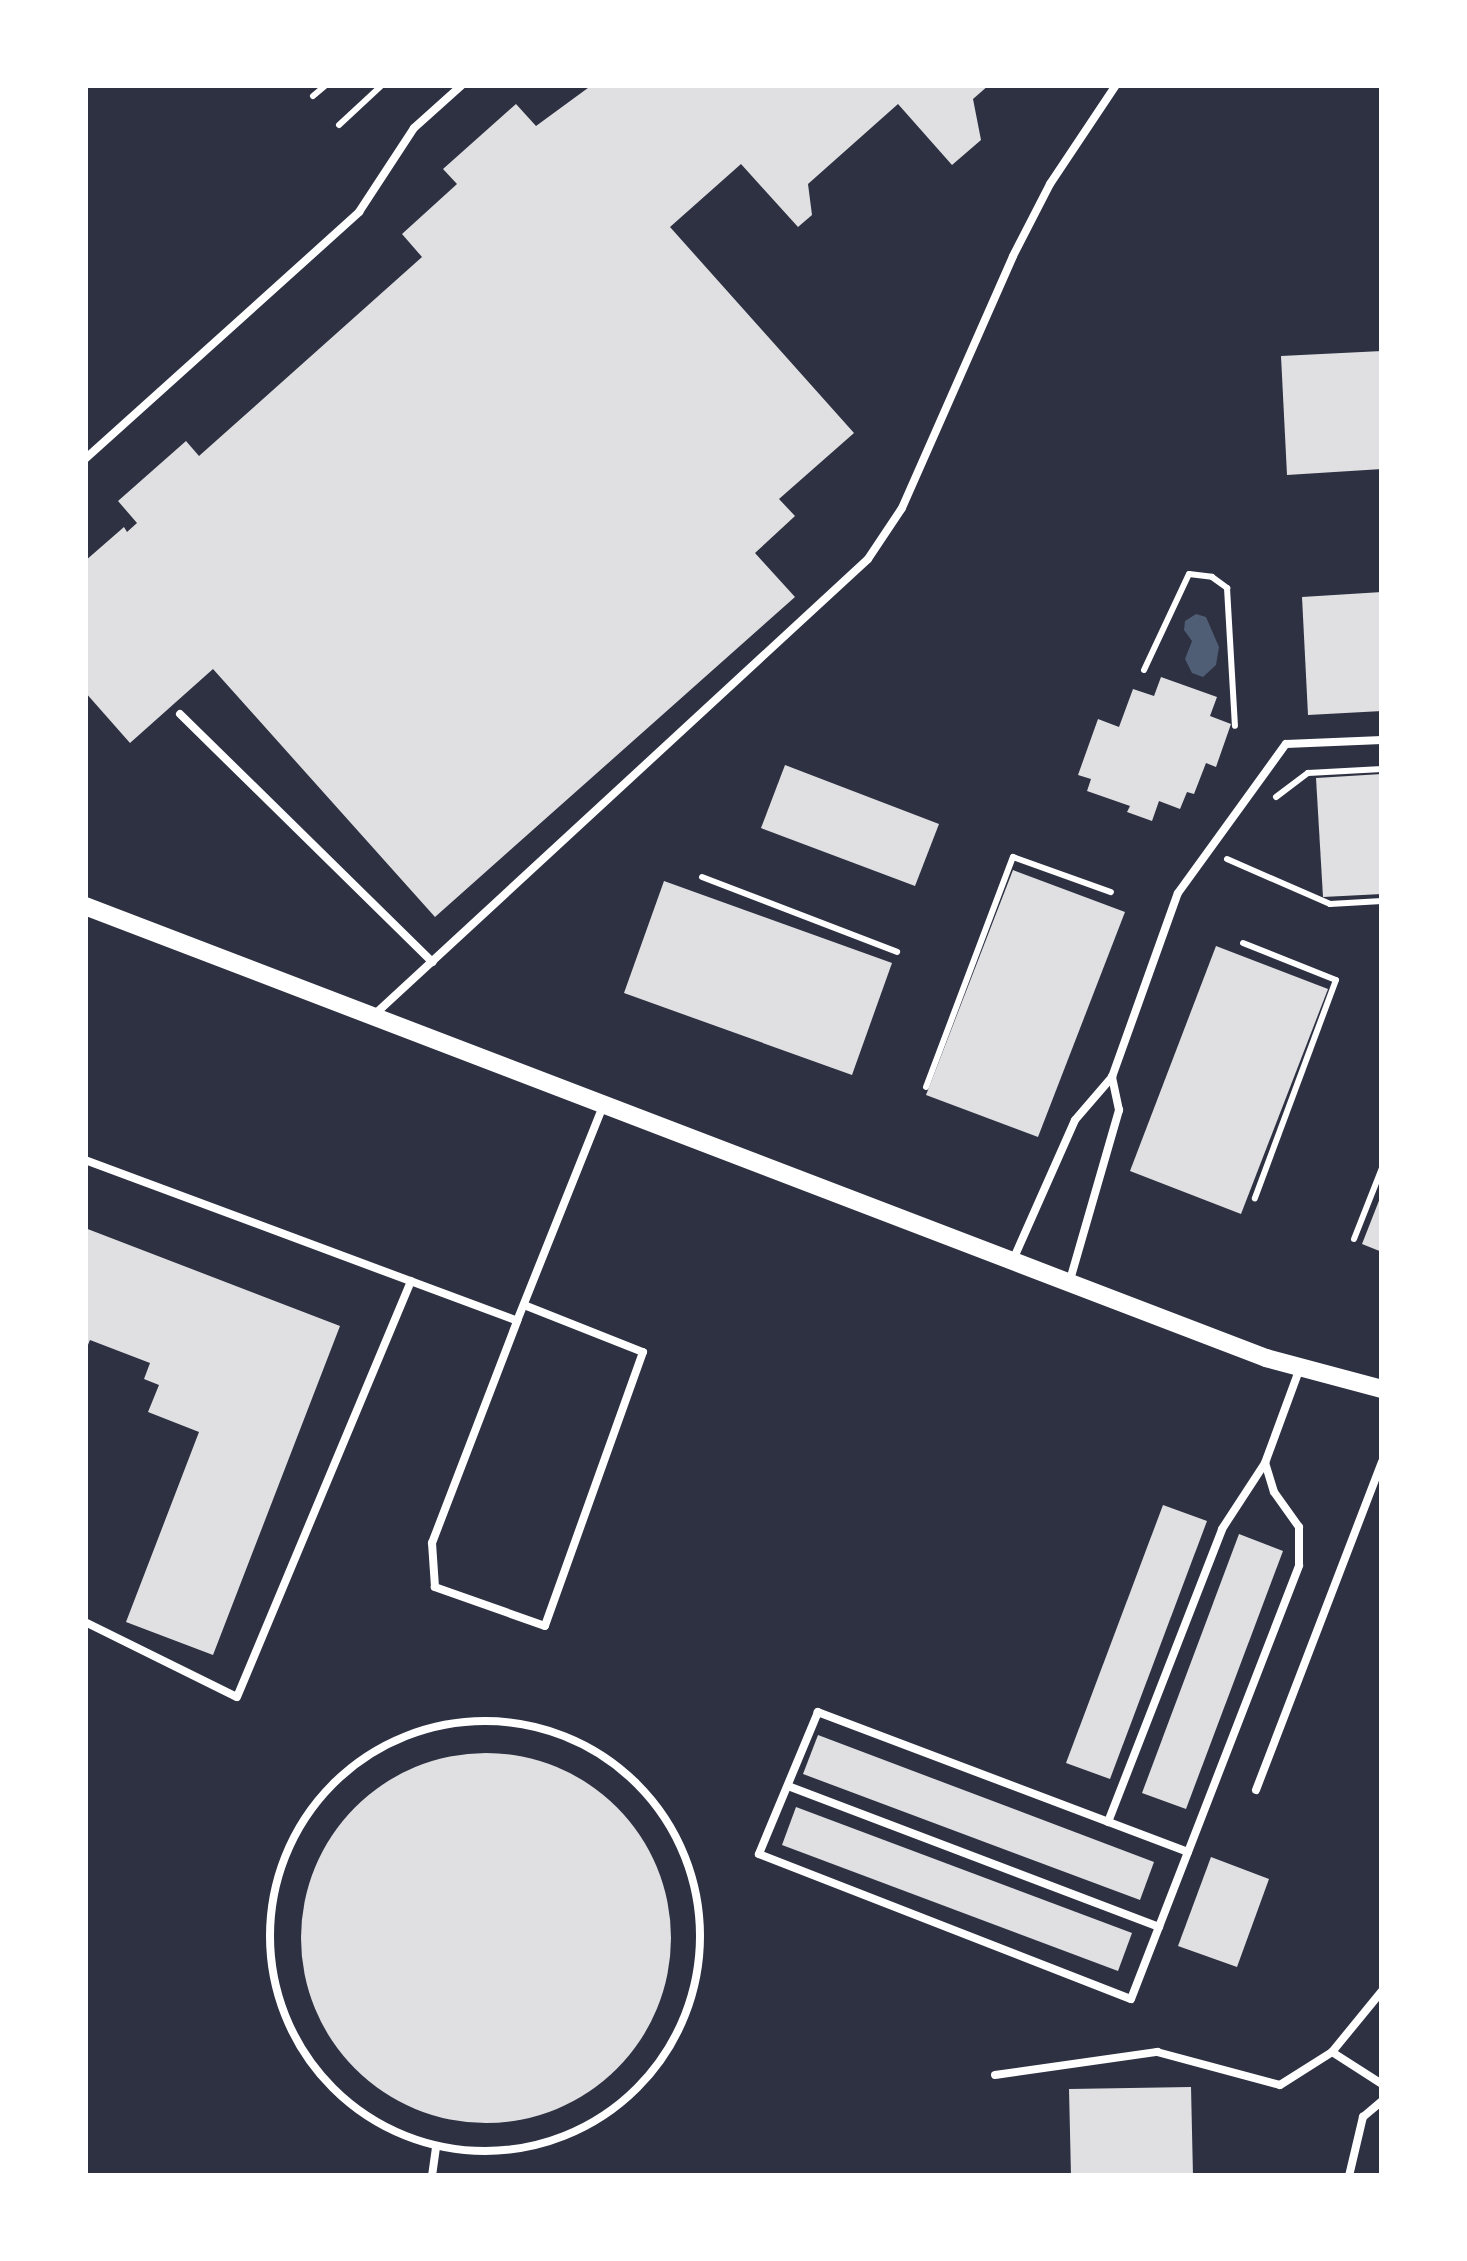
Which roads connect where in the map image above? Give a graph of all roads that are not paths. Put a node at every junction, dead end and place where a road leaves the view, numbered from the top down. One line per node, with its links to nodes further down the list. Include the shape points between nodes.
1 (462, 85): 3 (lane, via 414,128 359,212)
2 (1116, 85): 7 (lane, via 1042,198 902,508 868,559)
3 (85, 459)
4 (180, 714): 7 (lane)
5 (1382, 740): 9 (lane, via 1286,744 1178,894)
6 (85, 906): 8 (street)
7 (432, 962): 8 (lane)
8 (374, 1015): 10 (street)
9 (1112, 1077): 12 (lane, via 1075,1120); 14 (lane, via 1120,1110)
10 (604, 1104): 12 (street); 15 (lane)
11 (85, 1160): 13 (lane)
12 (1013, 1261): 14 (street)
13 (410, 1282): 16 (lane); 21 (lane, via 237,1697)
14 (1070, 1282): 17 (street)
15 (524, 1305): 16 (lane); 16 (lane, via 643,1352 544,1626 435,1587 432,1542)
16 (518, 1321)
17 (1300, 1368): 18 (street); 20 (lane)
18 (1382, 1389)
19 (1382, 1461): 23 (lane)
20 (1265, 1463): 24 (lane, via 1222,1530); 25 (lane, via 1274,1492 1299,1528 1299,1565)
21 (85, 1622)
22 (788, 1786): 24 (lane, via 818,1712); 26 (lane); 26 (lane, via 759,1854 1131,1999)
23 (1256, 1790)
24 (1108, 1822): 25 (lane)
25 (1188, 1852): 26 (lane)
26 (1159, 1927)
27 (1382, 1991): 28 (lane)
28 (1332, 2052): 29 (lane, via 1280,2086 1156,2052); 30 (lane)
29 (995, 2075)
30 (1382, 2084)
31 (1382, 2101): 34 (lane, via 1363,2117)
32 (436, 2148): 32 (lane, via 511,2152 582,2130 643,2086 684,2024 698,1970 694,1877 662,1810 608,1758 540,1727 466,1720 400,1737 342,1773 298,1825 273,1888 268,1956 285,2022 321,2078 373,2122); 33 (lane)
33 (432, 2176)
34 (1349, 2176)

